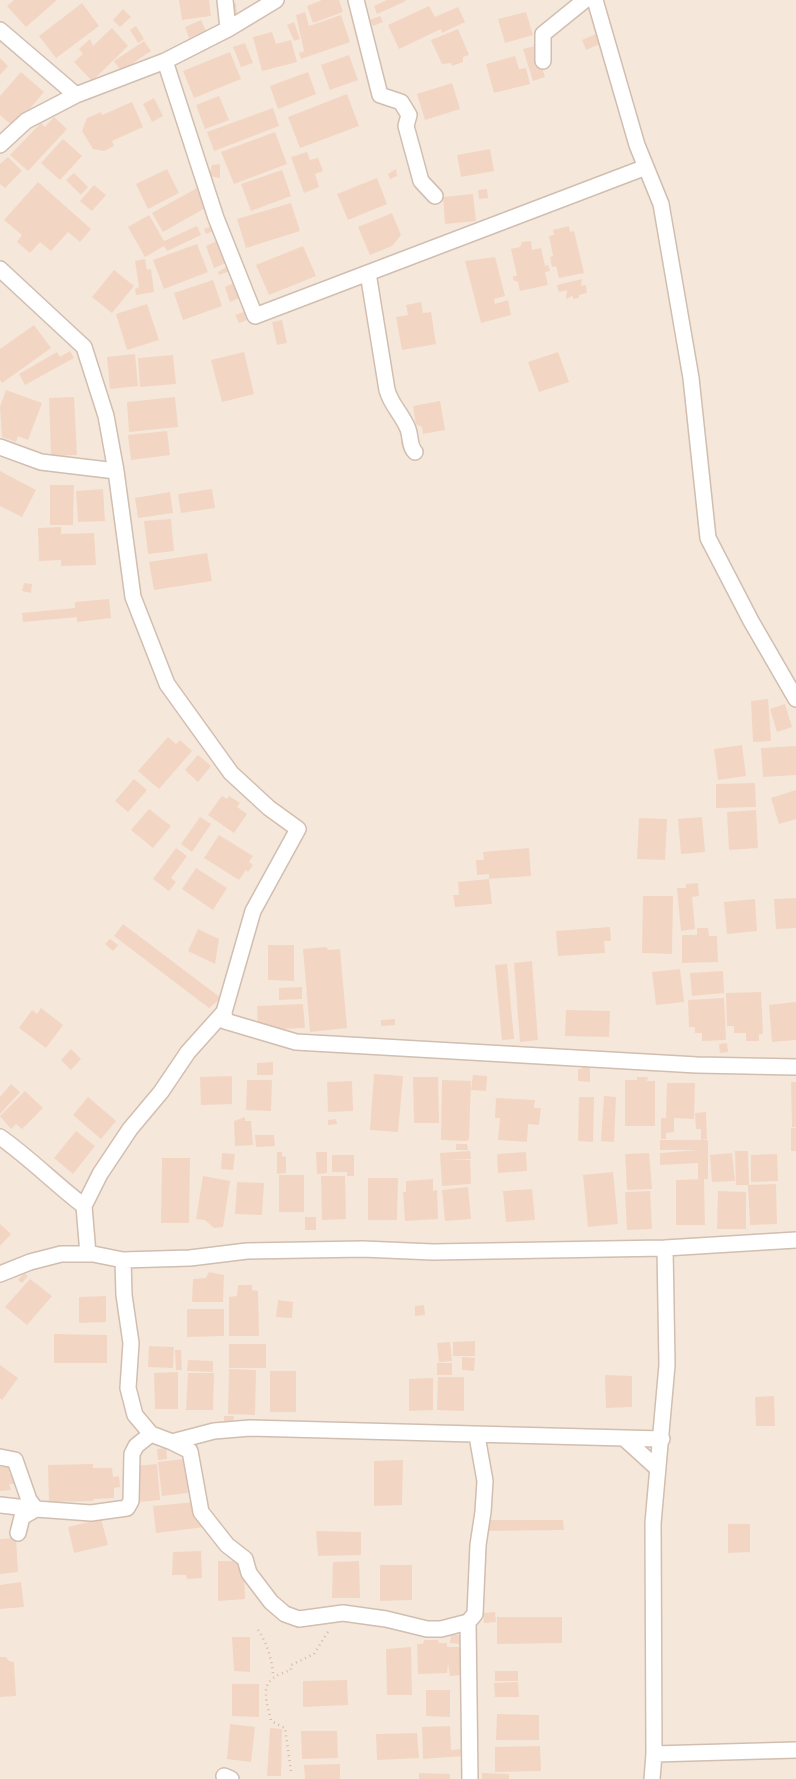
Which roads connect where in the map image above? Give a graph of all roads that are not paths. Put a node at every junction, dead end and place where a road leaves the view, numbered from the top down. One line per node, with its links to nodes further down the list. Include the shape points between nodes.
1 (225, 0): 6 (street)
2 (276, 0): 6 (street)
3 (356, 0): 13 (street, via 380,95 401,102 409,115 406,126 421,181)
4 (585, 0): 9 (street, via 542,34)
5 (595, 0): 12 (street)
6 (228, 29): 8 (street)
7 (0, 30): 10 (street)
8 (165, 61): 10 (street); 15 (street, via 216,218 255,316)
9 (544, 61)
10 (76, 95): 11 (street, via 26,121)
11 (0, 145)
12 (646, 167): 15 (street); 19 (street, via 661,204 691,378 708,538)
13 (435, 196)
14 (0, 269): 18 (street, via 84,347 106,416)
15 (368, 273): 17 (street, via 387,390 391,404 408,430)
16 (0, 447): 18 (street, via 41,462)
17 (415, 452)
18 (116, 471): 20 (street, via 133,597 167,684 231,773 298,829 253,911)
19 (796, 699)
20 (224, 1012): 21 (street, via 225,1021 296,1042 697,1065); 23 (street, via 188,1052 130,1129 100,1174)
21 (796, 1066)
22 (0, 1137): 23 (street)
23 (84, 1206): 26 (street)
24 (796, 1240): 25 (street)
25 (665, 1248): 27 (street, via 248,1251 190,1258); 32 (street, via 667,1365)
26 (88, 1254): 27 (street); 28 (street, via 61,1254)
27 (124, 1260): 29 (street, via 124,1295 131,1343 128,1388 135,1414)
28 (0, 1274)
29 (151, 1434): 33 (street); 37 (street, via 136,1446 132,1454 131,1501 127,1508 91,1512)
30 (477, 1436): 31 (street); 33 (street, via 250,1428 214,1431); 39 (street, via 485,1481 475,1614)
31 (625, 1439): 32 (street); 35 (street)
32 (662, 1439): 35 (street)
33 (172, 1442): 39 (street, via 190,1451 201,1512 227,1544 245,1559 249,1572 271,1602 285,1614 299,1619 343,1613 365,1615 427,1629)
34 (0, 1457): 37 (street, via 15,1460 29,1500)
35 (658, 1469): 41 (street, via 653,1523)
36 (0, 1505): 37 (street)
37 (36, 1509): 38 (street, via 22,1517)
38 (18, 1534)
39 (468, 1622): 42 (street)
40 (796, 1750): 41 (street)
41 (654, 1754): 43 (street)
42 (470, 1779)
43 (652, 1779)

